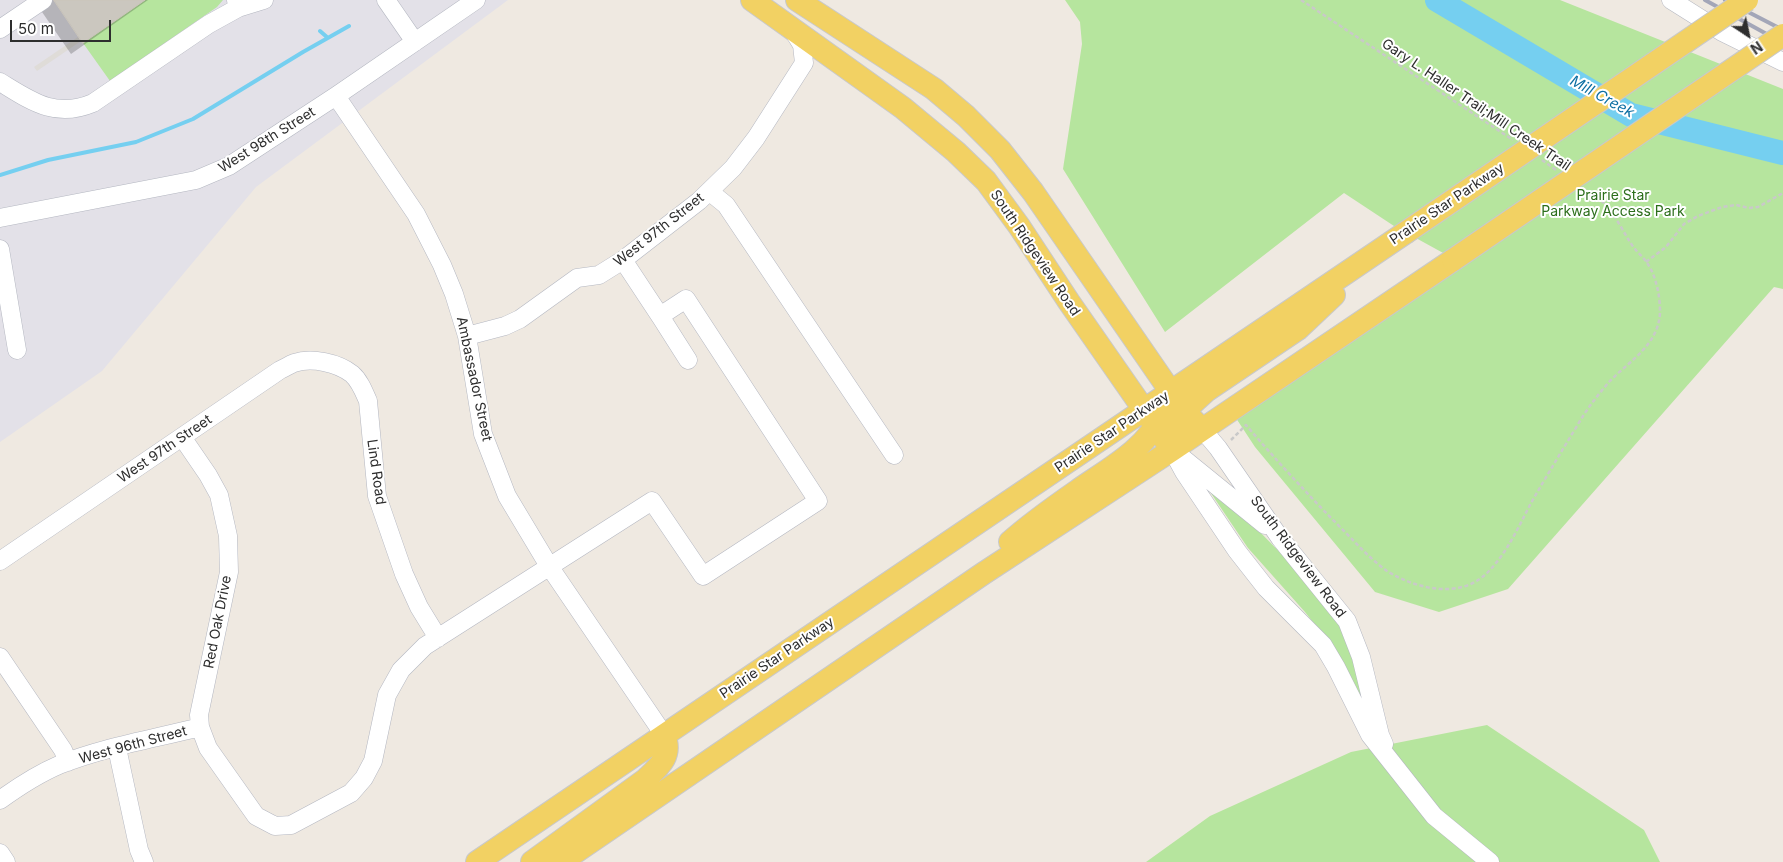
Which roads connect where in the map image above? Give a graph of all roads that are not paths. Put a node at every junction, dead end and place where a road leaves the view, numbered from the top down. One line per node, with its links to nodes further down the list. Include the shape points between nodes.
1 (42, 0): 11 (street)
2 (264, 0): 9 (street)
3 (386, 0): 13 (street)
4 (476, 0): 13 (street, West 98th Street)
5 (752, 0): 10 (main road, South Ridgeview Road)
6 (797, 0): 29 (main road, South Ridgeview Road, via 934,89 1000,150 1033,192)
7 (1671, 0): 15 (street, via 1722,32)
8 (1747, 0): 23 (main road, Prairie Star Parkway, bridge)
9 (237, 4): 17 (street, via 84,107 62,110 43,106)
10 (790, 27): 14 (main road, South Ridgeview Road); 16 (street, via 802,45)
11 (0, 29)
12 (1783, 35): 32 (main road, bridge)
13 (415, 42): 18 (street, West 98th Street)
14 (834, 58): 16 (street); 31 (main road, South Ridgeview Road, via 903,108 986,181 1019,226)
15 (1783, 62)
16 (804, 63): 19 (street, West 97th Street, via 756,138)
17 (0, 82)
18 (336, 96): 20 (street, West 98th Street, via 229,166 196,180); 25 (street, Ambassador Street, via 421,223 454,294)
19 (710, 192): 22 (street, West 97th Street); 35 (street, via 726,205)
20 (0, 218)
21 (0, 250): 26 (street)
22 (623, 260): 24 (street); 25 (street, West 97th Street, via 599,275 577,278 520,319)
23 (1364, 261): 29 (main road, Prairie Star Parkway); 30 (main road, via 1298,329 1206,391)
24 (660, 316): 27 (street); 38 (street, West 96th Street, via 686,298 818,501 703,576 652,501)
25 (467, 336): 38 (street, Ambassador Street, via 483,434 507,496)
26 (17, 350)
27 (688, 360)
28 (337, 366): 33 (street, West 97th Street, via 318,361 296,362); 40 (street, Lind Road, via 352,374 368,402 377,496 404,574)
29 (1172, 392): 30 (main road, South Ridgeview Road); 31 (main road, Prairie Star Parkway)
30 (1184, 411): 32 (main road, South Ridgeview Road); 34 (main road, via 1173,429)
31 (1149, 426): 34 (main road, South Ridgeview Road); 39 (main road, via 1122,459 1035,520 1002,548); 43 (main road, Prairie Star Parkway, via 1108,436)
32 (1202, 429): 34 (main road); 36 (street, South Ridgeview Road)
33 (182, 437): 37 (street, West 97th Street); 42 (street, Red Oak Drive, via 219,495 228,536 229,572 199,715)
34 (1172, 450): 36 (street); 39 (main road); 46 (street, South Ridgeview Road, via 1237,551 1266,588 1323,644 1370,735)
35 (894, 455)
36 (1280, 538): 46 (street, South Ridgeview Road, via 1347,621 1361,657 1380,735)
37 (0, 561)
38 (548, 566): 40 (street, West 96th Street); 43 (street, Ambassador Street)
39 (984, 573): 53 (main road)
40 (438, 638): 42 (street, West 96th Street, via 401,670 387,695 373,761 364,778 351,792 291,824 275,826 256,816 208,748)
41 (0, 656): 45 (street)
42 (200, 727): 44 (street, West 96th Street)
43 (664, 735): 51 (main road, Prairie Star Parkway); 52 (main road, via 668,743 667,754 660,766)
44 (117, 748): 45 (street, West 96th Street); 50 (street, via 138,850)
45 (68, 762): 47 (street, West 96th Street, via 22,784)
46 (1392, 763): 54 (street, via 1434,816)
47 (0, 800)
48 (0, 853): 49 (street)
49 (6, 862)
50 (144, 862)
51 (477, 862)
52 (532, 862)
53 (561, 862)
54 (1490, 862)

